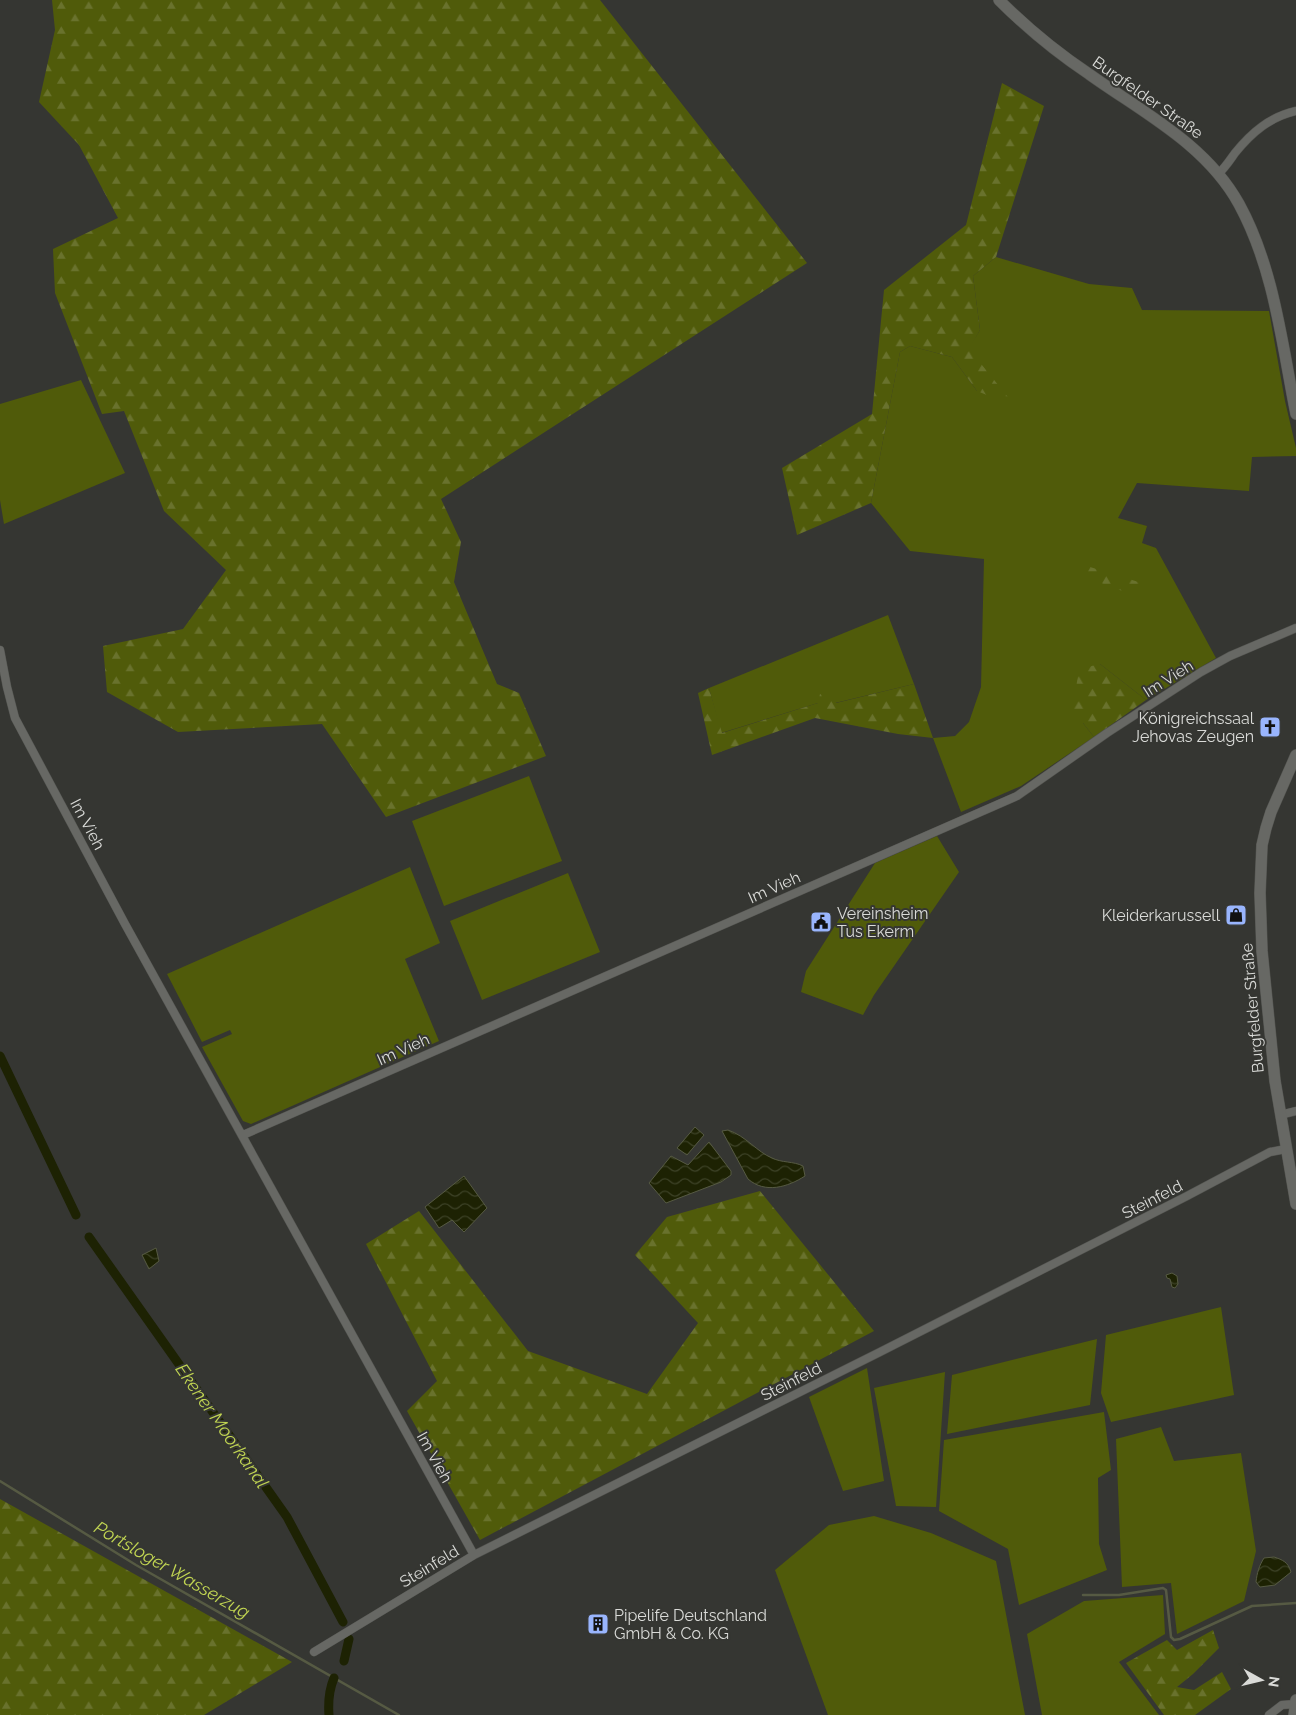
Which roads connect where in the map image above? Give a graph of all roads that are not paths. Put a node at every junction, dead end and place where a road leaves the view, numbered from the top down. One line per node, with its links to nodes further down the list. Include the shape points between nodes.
1 (999, 0): 3 (street, Burgfelder Straße, via 1050,47 1184,140)
2 (1296, 111): 3 (street, via 1259,127)
3 (1218, 174): 4 (street, Burgfelder Straße, via 1238,202 1261,254)
4 (1296, 414)
5 (1296, 628): 10 (street, Im Vieh, via 1201,672 1017,796)
6 (0, 650): 10 (street, Im Vieh, via 14,718)
7 (1296, 755): 9 (street, Burgfelder Straße, via 1271,812 1262,845 1260,870 1262,951)
8 (1296, 1111): 9 (street)
9 (1280, 1115): 11 (street, Burgfelder Straße)
10 (242, 1134): 13 (street, Im Vieh)
11 (1286, 1149): 12 (street, Burgfelder Straße); 13 (street, Steinfeld, via 1270,1152)
12 (1296, 1204)
13 (474, 1555): 14 (street, Steinfeld)
14 (314, 1652)
15 (1296, 1700): 16 (street)
16 (1295, 1704): 17 (street, via 1282,1705); 18 (street)
17 (1269, 1715)
18 (1294, 1715)

